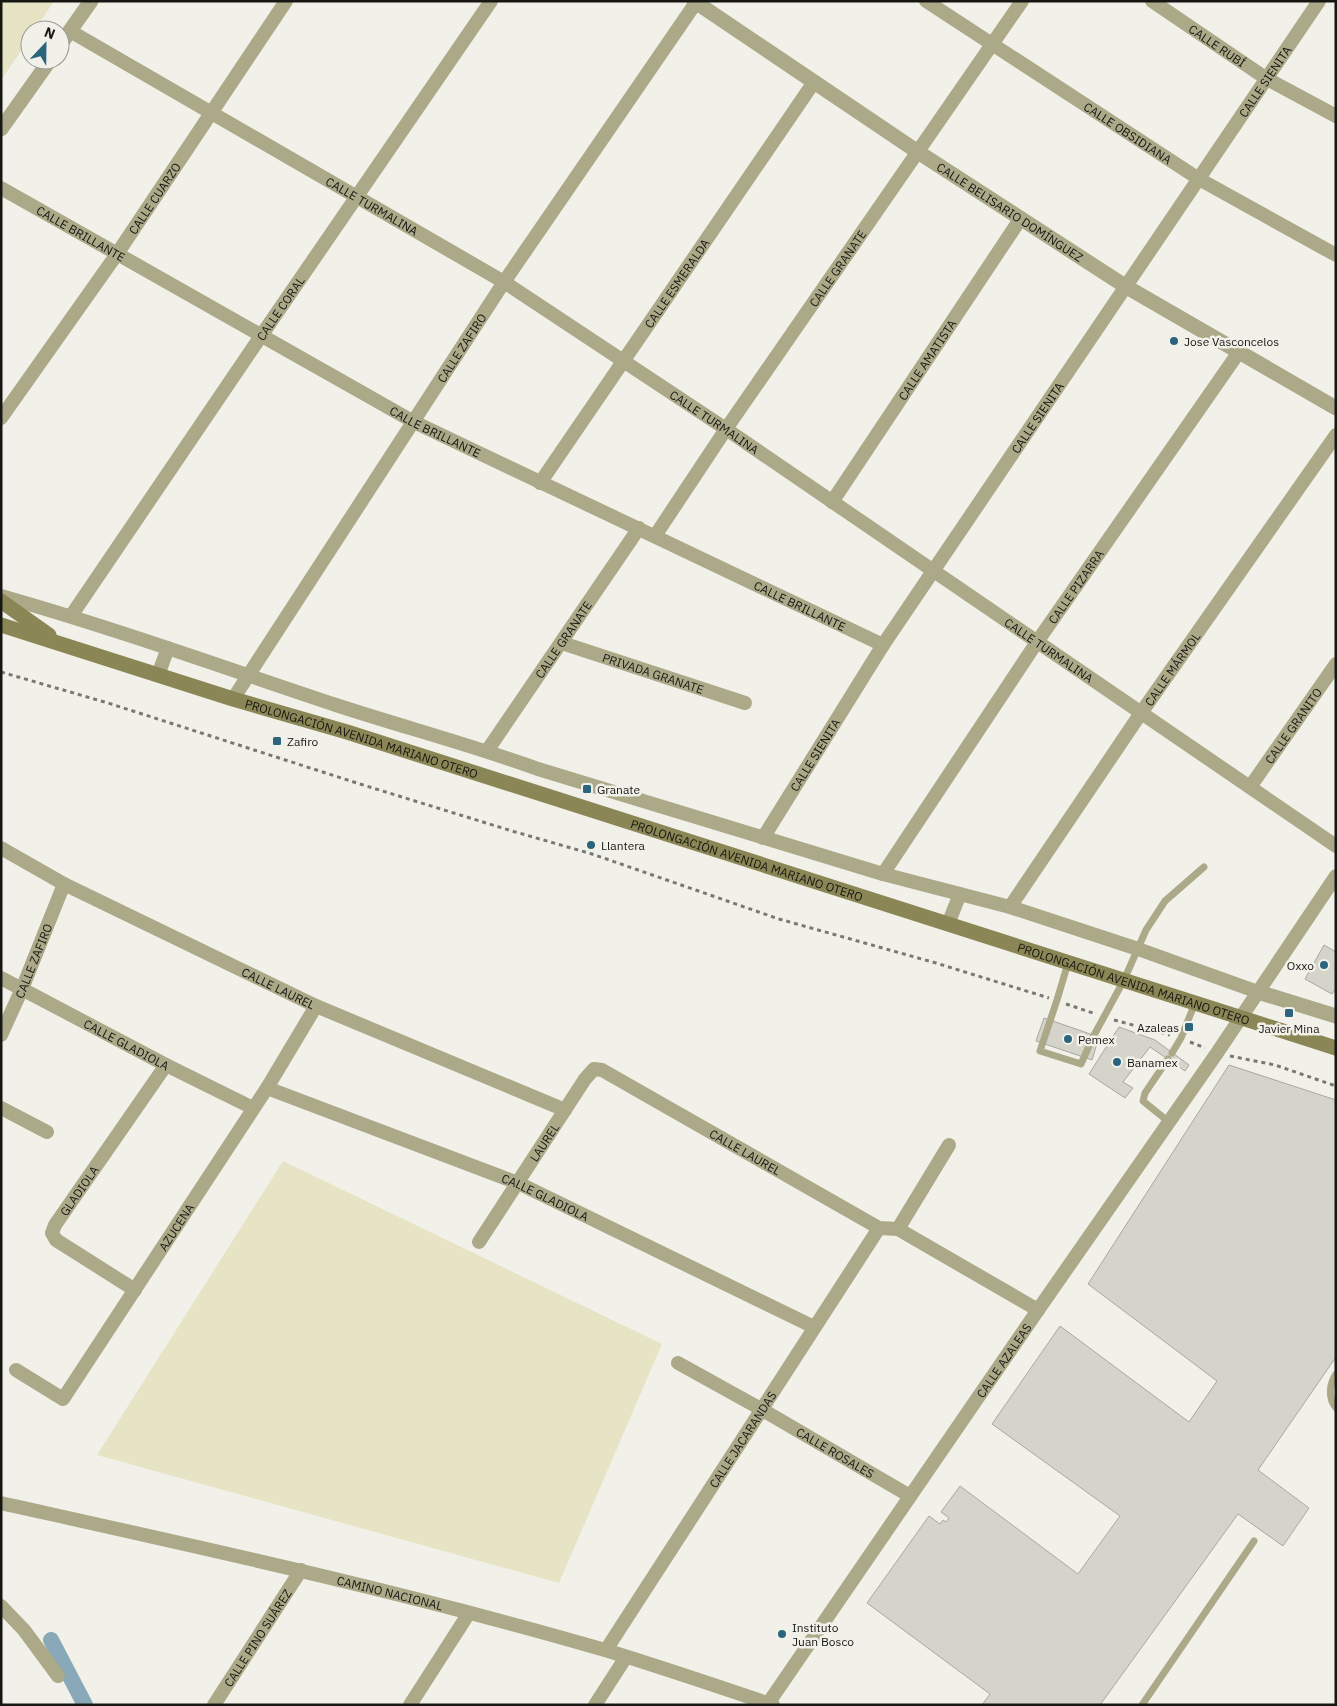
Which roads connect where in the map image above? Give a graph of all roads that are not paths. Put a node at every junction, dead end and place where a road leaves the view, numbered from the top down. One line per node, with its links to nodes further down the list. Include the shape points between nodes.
1 (91, 1): 9 (street)
2 (286, 1): 14 (street, CALLE CUARZO)
3 (491, 1): 20 (street, CALLE CORAL)
4 (926, 1): 10 (street, CALLE OBSIDIANA)
5 (1022, 1): 10 (street, CALLE GRANATE)
6 (1152, 1): 12 (street, CALLE RUBÍ)
7 (1319, 1): 12 (street, CALLE SIENITA)
8 (696, 2): 13 (street, CALLE BELISARIO DOMÍNGUEZ); 24 (street, CALLE ZAFIRO)
9 (70, 32): 14 (street, CALLE TURMALINA)
10 (991, 45): 17 (street, CALLE GRANATE); 18 (street, CALLE OBSIDIANA)
11 (43, 70): 16 (street)
12 (1268, 79): 15 (street, CALLE RUBÍ); 18 (street, CALLE SIENITA)
13 (814, 82): 17 (street, CALLE BELISARIO DOMÍNGUEZ); 28 (street, CALLE ESMERALDA)
14 (211, 113): 20 (street, CALLE TURMALINA); 22 (street, CALLE CUARZO)
15 (1336, 116)
16 (1, 129)
17 (918, 152): 21 (street, CALLE BELISARIO DOMÍNGUEZ); 32 (street, CALLE GRANATE)
18 (1199, 179): 23 (street, CALLE OBSIDIANA); 25 (street, CALLE SIENITA)
19 (1, 188): 22 (street, CALLE BRILLANTE)
20 (356, 197): 24 (street, CALLE TURMALINA); 26 (street, CALLE CORAL)
21 (1021, 218): 25 (street, CALLE BELISARIO DOMÍNGUEZ); 35 (street, CALLE AMATISTA)
22 (117, 254): 26 (street, CALLE BRILLANTE); 30 (street, CALLE CUARZO)
23 (1336, 255)
24 (504, 282): 28 (street, CALLE TURMALINA); 31 (street, CALLE ZAFIRO)
25 (1125, 286): 27 (street, CALLE BELISARIO DOMÍNGUEZ); 38 (street, CALLE SIENITA)
26 (261, 336): 31 (street, CALLE BRILLANTE); 41 (street, CALLE CORAL)
27 (1239, 352): 29 (street, CALLE BELISARIO DOMÍNGUEZ); 44 (street, CALLE PIZARRA)
28 (623, 361): 32 (street, CALLE TURMALINA); 34 (street, CALLE ESMERALDA)
29 (1336, 408)
30 (1, 418)
31 (414, 422): 34 (street, CALLE BRILLANTE); 50 (street, CALLE ZAFIRO)
32 (726, 429): 35 (street, CALLE TURMALINA); 37 (street, CALLE GRANATE)
33 (1336, 435): 53 (street, CALLE MÁRMOL)
34 (540, 483): 36 (street, CALLE BRILLANTE)
35 (832, 502): 38 (street, CALLE TURMALINA)
36 (639, 528): 37 (street, CALLE BRILLANTE); 45 (street, CALLE GRANATE)
37 (654, 536): 46 (street, CALLE BRILLANTE)
38 (933, 571): 44 (street, CALLE TURMALINA); 46 (street, CALLE SIENITA)
39 (1, 596): 41 (street)
40 (1, 601): 43 (main road)
41 (72, 616): 47 (street)
42 (1, 625): 43 (main road, PROLONGACIÓN AVENIDA MARIANO OTERO)
43 (58, 642): 49 (main road, PROLONGACIÓN AVENIDA MARIANO OTERO)
44 (1038, 642): 53 (street, CALLE TURMALINA); 60 (street, CALLE PIZARRA)
45 (562, 643): 52 (street, PRIVADA GRANATE); 54 (street, CALLE GRANATE)
46 (883, 645): 56 (street, CALLE SIENITA)
47 (168, 648): 49 (street); 50 (street)
48 (1336, 664): 55 (street, CALLE GRANITO)
49 (158, 675): 51 (main road, PROLONGACIÓN AVENIDA MARIANO OTERO)
50 (248, 676): 51 (street, CALLE ZAFIRO); 54 (street, PROLONGACIÓN AVENIDA MARIANO OTERO)
51 (232, 699): 65 (main road, PROLONGACIÓN AVENIDA MARIANO OTERO, via 347,732)
52 (745, 703)
53 (1141, 713): 55 (street, CALLE TURMALINA); 64 (street, CALLE MÁRMOL)
54 (487, 751): 56 (street, PROLONGACIÓN AVENIDA MARIANO OTERO)
55 (1250, 788): 57 (street, CALLE TURMALINA)
56 (763, 838): 60 (street, PROLONGACIÓN AVENIDA MARIANO OTERO)
57 (1336, 846)
58 (1, 848): 61 (street, CALLE LAUREL)
59 (1204, 867): 66 (lane, via 1165,901)
60 (883, 874): 63 (street, PROLONGACIÓN AVENIDA MARIANO OTERO)
61 (64, 884): 70 (street, CALLE ZAFIRO); 73 (street, CALLE LAUREL)
62 (1333, 885): 71 (street, CALLE AZALEAS)
63 (960, 894): 64 (street, PROLONGACIÓN AVENIDA MARIANO OTERO); 65 (street)
64 (1010, 907): 66 (street, PROLONGACIÓN AVENIDA MARIANO OTERO)
65 (948, 924): 67 (main road, PROLONGACIÓN AVENIDA MARIANO OTERO)
66 (1138, 949): 69 (lane); 71 (street, PROLONGACIÓN AVENIDA MARIANO OTERO)
67 (1068, 962): 69 (main road, PROLONGACIÓN AVENIDA MARIANO OTERO); 69 (lane, via 1040,1051 1081,1064)
68 (1, 978): 70 (street, CALLE GLADIOLA)
69 (1124, 980): 72 (main road, PROLONGACIÓN AVENIDA MARIANO OTERO)
70 (22, 989): 76 (street, CALLE ZAFIRO); 78 (street, CALLE GLADIOLA)
71 (1258, 992): 74 (street); 75 (street, CALLE AZALEAS)
72 (1195, 1003): 75 (main road, PROLONGACIÓN AVENIDA MARIANO OTERO); 84 (lane, via 1181,1038 1143,1101)
73 (316, 1006): 80 (street, AZUCENA); 83 (street, CALLE LAUREL)
74 (1335, 1014)
75 (1240, 1018): 77 (main road, PROLONGACIÓN AVENIDA MARIANO OTERO); 84 (street, CALLE AZALEAS)
76 (1, 1035)
77 (1336, 1048)
78 (166, 1065): 82 (street, CALLE GLADIOLA); 91 (street, GLADIOLA, via 52,1233 56,1240)
79 (594, 1069): 83 (street, LAUREL); 88 (street, CALLE LAUREL, via 609,1073)
80 (267, 1088): 82 (street, AZUCENA); 87 (street, CALLE GLADIOLA)
81 (1, 1108): 85 (street)
82 (253, 1108): 91 (street, AZUCENA)
83 (565, 1110): 87 (street, LAUREL)
84 (1169, 1122): 92 (street, CALLE AZALEAS)
85 (46, 1132)
86 (949, 1145): 89 (street)
87 (518, 1183): 90 (street, LAUREL); 93 (street, CALLE GLADIOLA)
88 (879, 1228): 89 (street, CALLE LAUREL); 93 (street, CALLE JACARANDAS)
89 (898, 1229): 92 (street, CALLE LAUREL)
90 (479, 1242)
91 (135, 1290): 95 (street, AZUCENA, via 63,1399)
92 (1038, 1310): 99 (street, CALLE AZALEAS)
93 (814, 1327): 98 (street, CALLE JACARANDAS)
94 (678, 1363): 98 (street, CALLE ROSALES)
95 (16, 1370)
96 (1336, 1374): 97 (lane, via 1329,1394)
97 (1336, 1408)
98 (761, 1409): 99 (street, CALLE ROSALES); 105 (street, CALLE JACARANDAS)
99 (910, 1496): 108 (street, CALLE AZALEAS)
100 (1, 1503): 102 (street, CAMINO NACIONAL)
101 (1254, 1541): 112 (lane)
102 (301, 1570): 104 (street, CAMINO NACIONAL); 109 (street, CALLE PINO SUÁREZ)
103 (1, 1606): 107 (street, via 24,1630)
104 (468, 1614): 105 (street, CAMINO NACIONAL); 110 (street)
105 (606, 1650): 106 (street, CAMINO NACIONAL)
106 (626, 1657): 108 (street, CAMINO NACIONAL); 111 (street)
107 (58, 1676)
108 (769, 1704)
109 (214, 1705)
110 (410, 1705)
111 (595, 1705)
112 (1142, 1705)

